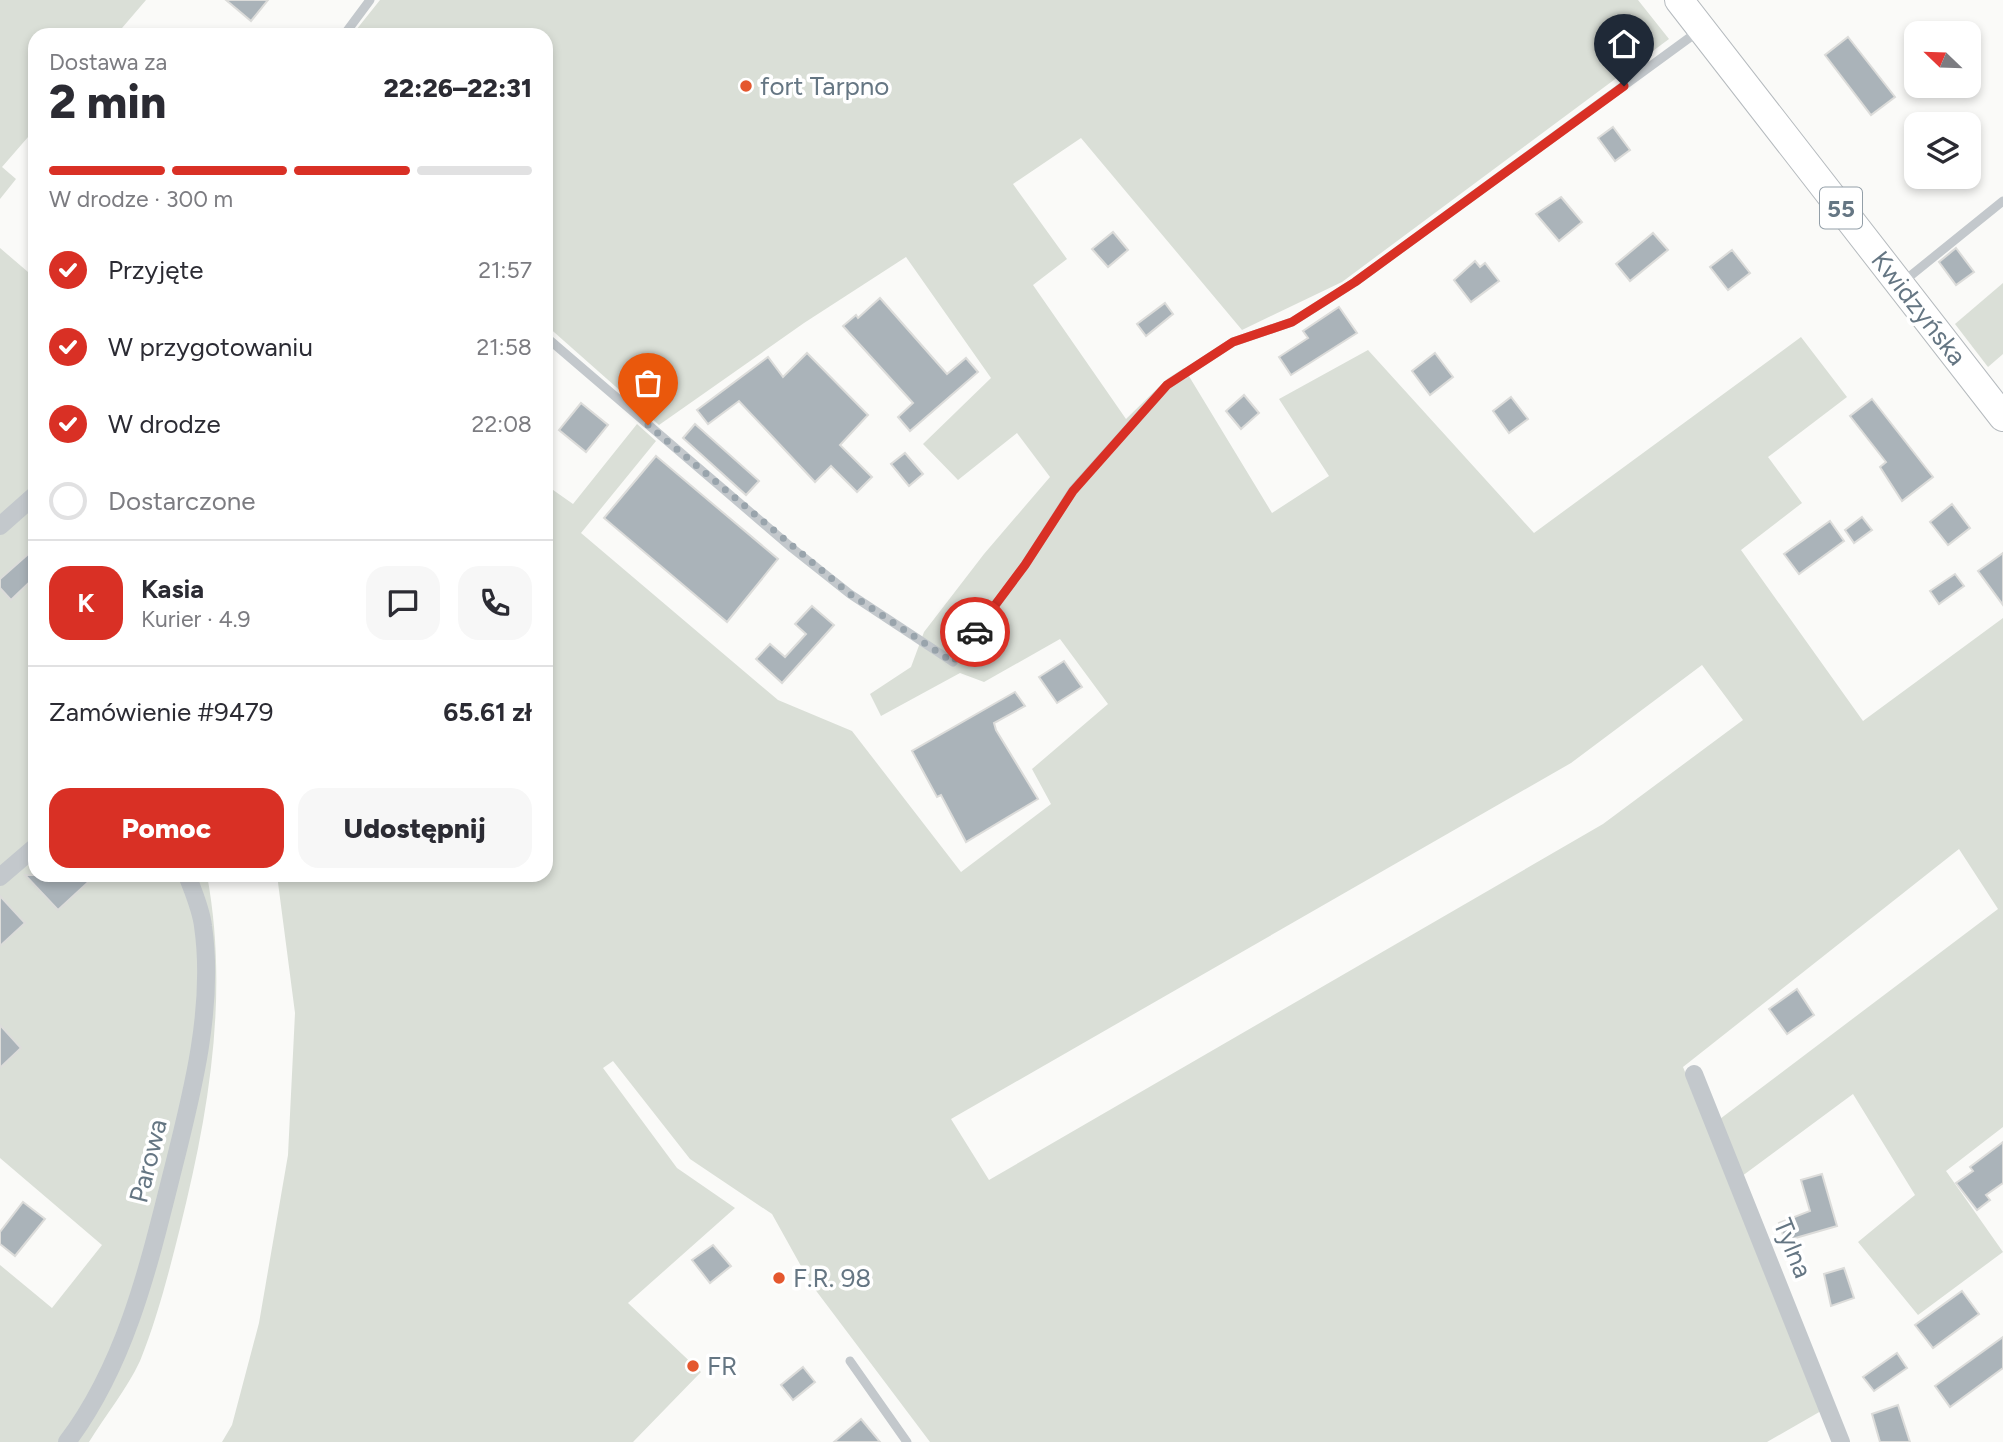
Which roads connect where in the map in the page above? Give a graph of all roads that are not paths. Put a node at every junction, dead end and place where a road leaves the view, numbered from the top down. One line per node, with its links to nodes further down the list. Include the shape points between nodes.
1 (370, 0): 3 (lane)
2 (1679, 0): 4 (main road, Kwidzyńska / 55)
3 (349, 28)
4 (1701, 29): 6 (main road, Kwidzyńska / 55); 7 (lane, via 1355,282 1292,322 1233,342 1167,385 1073,491 953,662 850,594 792,548)
5 (2003, 201): 6 (lane)
6 (1900, 284): 8 (main road, Kwidzyńska / 55)
7 (553, 343)
8 (2003, 417)
9 (28, 501): 10 (street)
10 (0, 526)
11 (28, 852): 12 (street)
12 (0, 877)
13 (189, 882): 16 (street, Parowa, via 203,924 206,971 186,1119 125,1337 86,1417)
14 (1694, 1074): 18 (street, Tylna)
15 (850, 1360): 17 (lane)
16 (67, 1442)
17 (906, 1442)
18 (1841, 1442)

